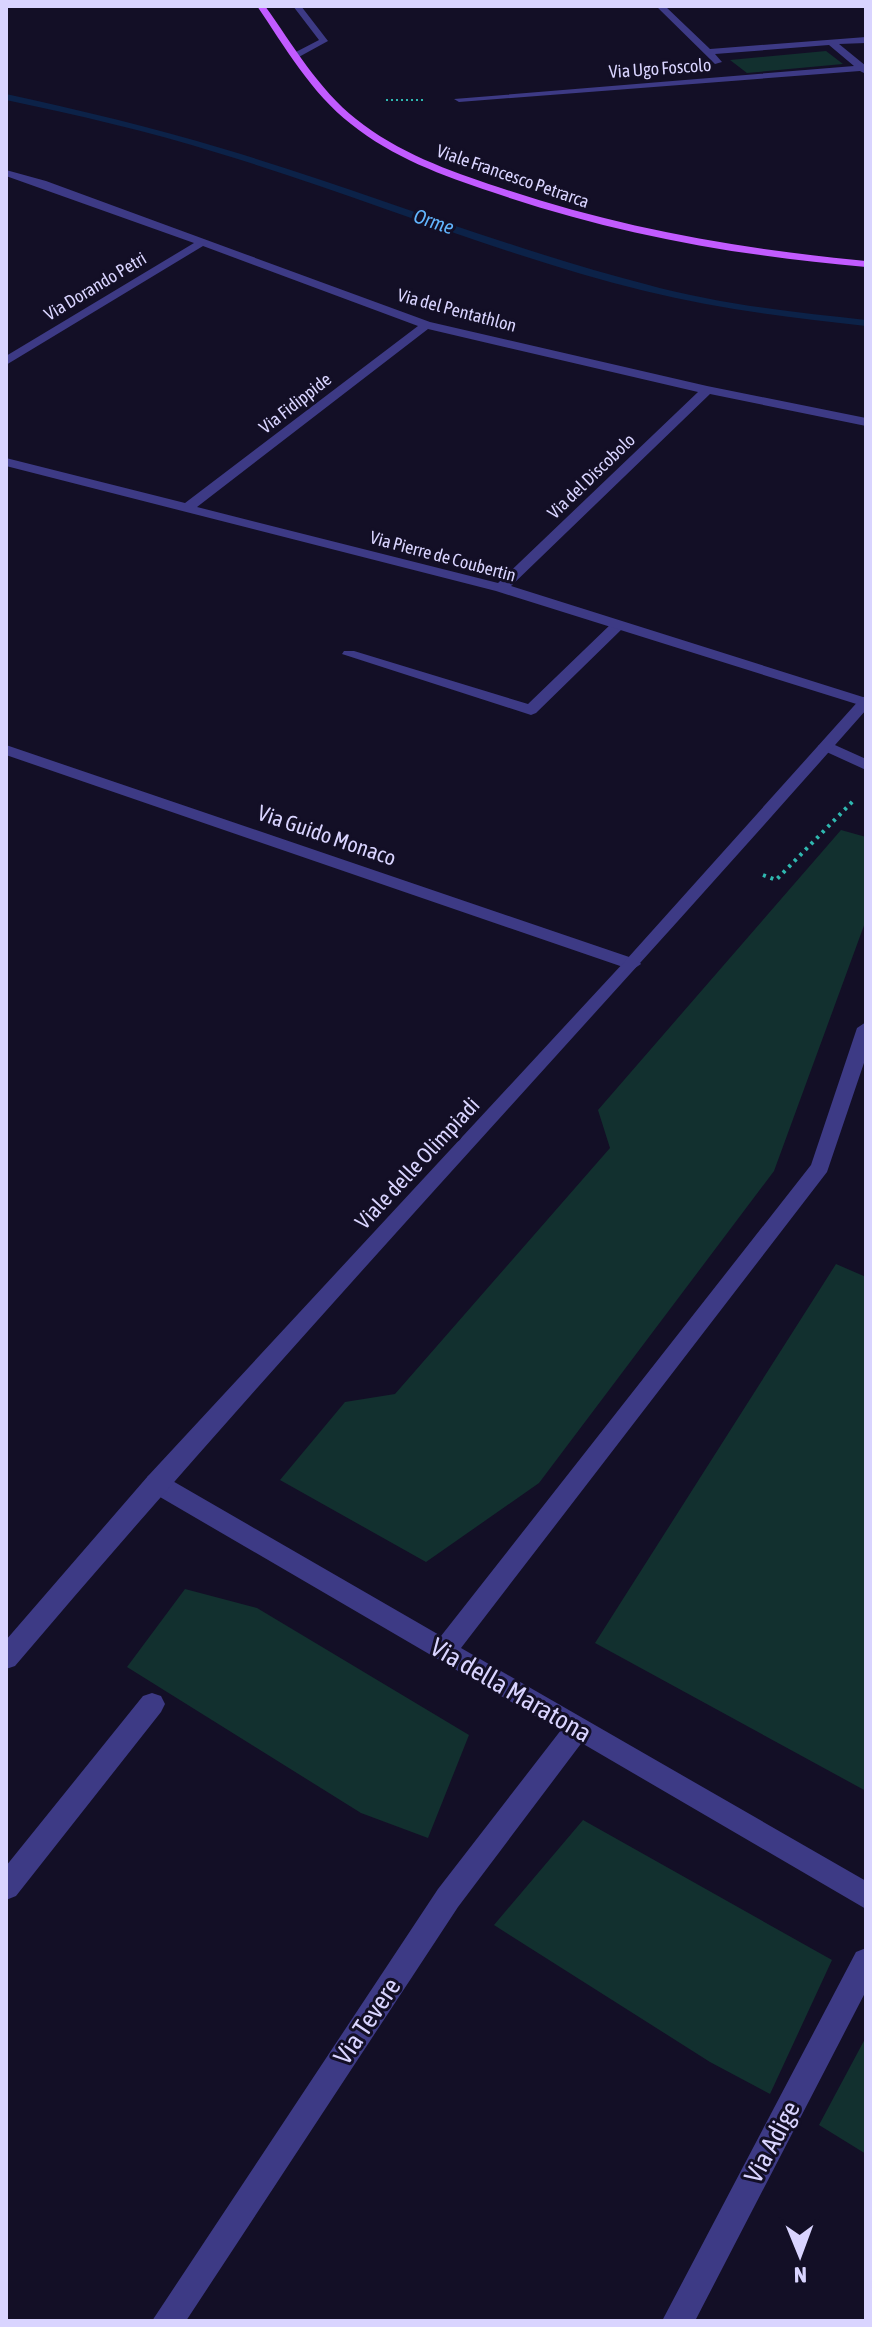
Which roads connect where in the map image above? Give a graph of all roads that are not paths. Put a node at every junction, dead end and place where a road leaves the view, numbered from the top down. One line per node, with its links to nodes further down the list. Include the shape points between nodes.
1 (261, 6): 7 (main road, Viale Francesco Petrarca)
2 (297, 6): 7 (street, via 324,41)
3 (660, 6): 6 (street)
4 (866, 40): 5 (street)
5 (831, 42): 6 (street); 8 (street)
6 (708, 52): 9 (street)
7 (297, 55): 13 (main road, Viale Francesco Petrarca, via 355,123 405,154 477,184 672,241)
8 (864, 69): 9 (street, Via Ugo Foscolo)
9 (735, 78): 10 (street, Via Ugo Foscolo)
10 (459, 99)
11 (6, 173): 12 (street, Via del Pentathlon)
12 (203, 242): 14 (street, Via del Pentathlon); 15 (street, Via Dorando Petri)
13 (866, 264)
14 (426, 325): 16 (street, Via del Pentathlon); 19 (street, Via Fidippide)
15 (6, 361)
16 (707, 390): 17 (street, Via del Pentathlon); 20 (street, Via del Discobolo)
17 (866, 422)
18 (6, 462): 19 (street, Via Pierre de Coubertin)
19 (186, 509): 20 (street, Via Pierre de Coubertin)
20 (501, 588): 21 (street, Via Pierre de Coubertin)
21 (617, 626): 22 (street, via 531,710); 23 (street, Via Pierre de Coubertin)
22 (349, 654)
23 (865, 702): 24 (street, Viale delle Olimpiadi)
24 (826, 746): 26 (street); 27 (street, Viale delle Olimpiadi)
25 (6, 750): 27 (street, Via Guido Monaco)
26 (866, 765)
27 (632, 964): 29 (street, Viale delle Olimpiadi)
28 (866, 1028): 30 (street, via 820,1167)
29 (156, 1483): 30 (street, Via della Maratona); 31 (street, Viale delle Olimpiadi)
30 (444, 1651): 33 (street, Via della Maratona)
31 (6, 1658)
32 (152, 1704): 34 (street)
33 (577, 1729): 35 (street, Via della Maratona); 37 (street, Via Tevere, via 448,1898)
34 (6, 1887)
35 (866, 1896)
36 (866, 1962): 38 (street, Via Adige)
37 (168, 2321)
38 (678, 2321)

